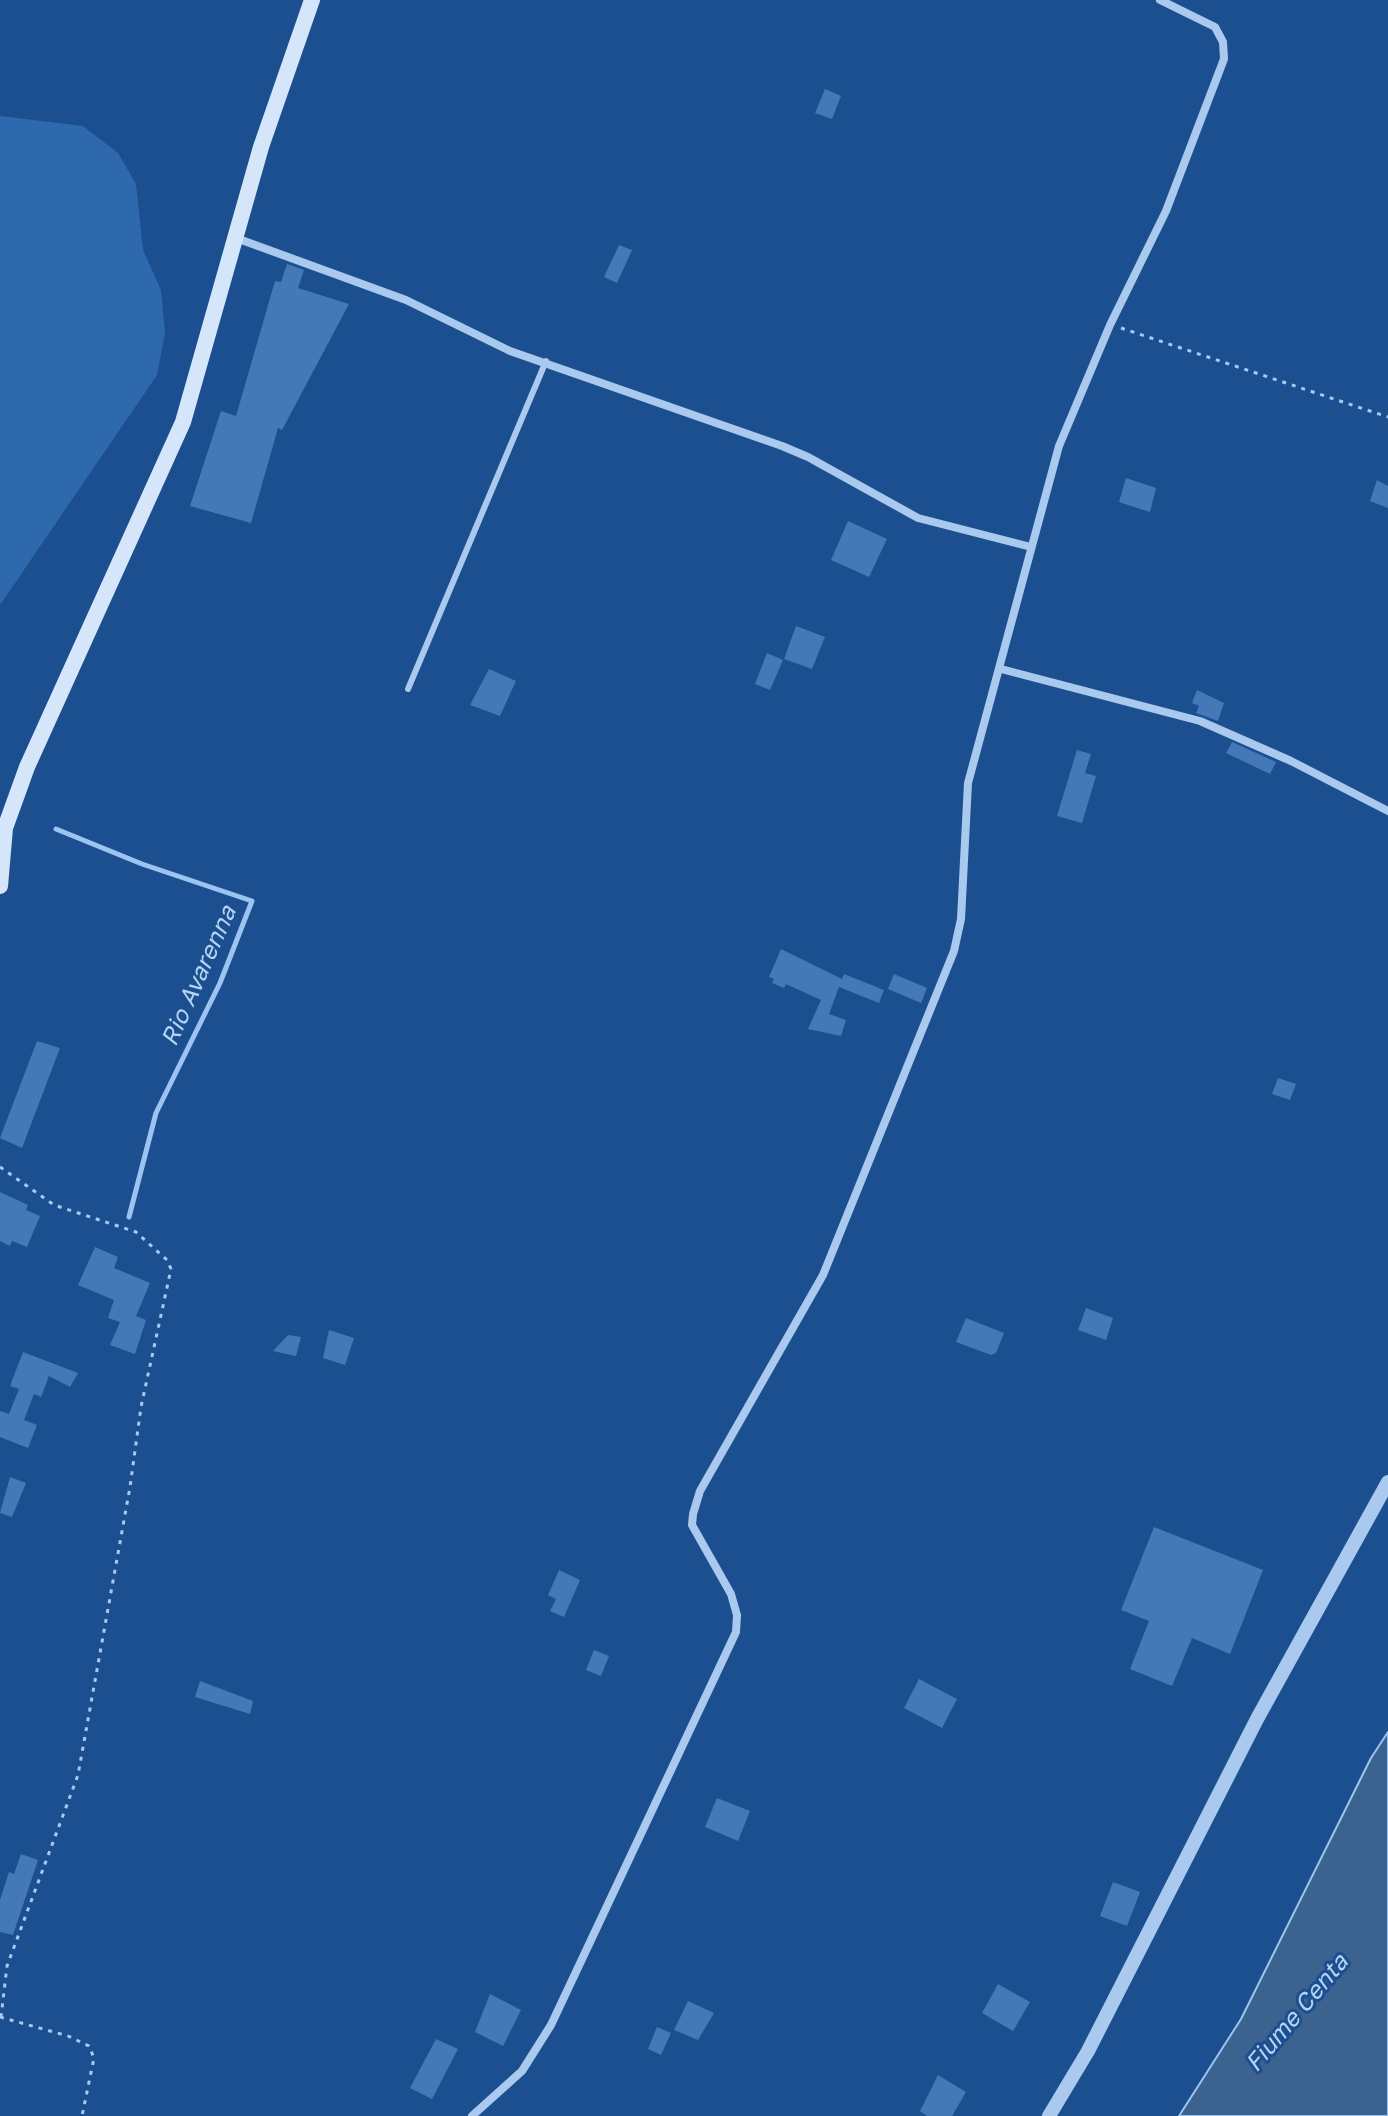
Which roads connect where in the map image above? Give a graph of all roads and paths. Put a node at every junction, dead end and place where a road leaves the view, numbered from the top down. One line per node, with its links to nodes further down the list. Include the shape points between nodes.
1 (312, 0): 3 (main road)
2 (1160, 0): 4 (street, via 1215,27 1224,59 1166,211)
3 (236, 238): 5 (street, via 406,300 510,351); 11 (main road, via 183,422 18,791 5,828)
4 (1110, 325): 6 (path); 7 (street, via 1059,446)
5 (546, 361): 7 (street, via 795,451 918,518); 9 (lane)
6 (1388, 417)
7 (1031, 547): 8 (street)
8 (1001, 669): 10 (street, via 1200,721); 16 (street, via 968,783 961,919 954,951 823,1275 700,1491 693,1514 692,1525 731,1594 736,1632 551,2025 522,2071)
9 (408, 689)
10 (1388, 811)
11 (0, 886)
12 (0, 1167): 14 (path, via 54,1205 136,1232 171,1269 141,1407 78,1775 7,1966)
13 (1388, 1482): 17 (street)
14 (0, 2017): 15 (path, via 89,2046 94,2058)
15 (82, 2116)
16 (472, 2116)
17 (1049, 2116)

